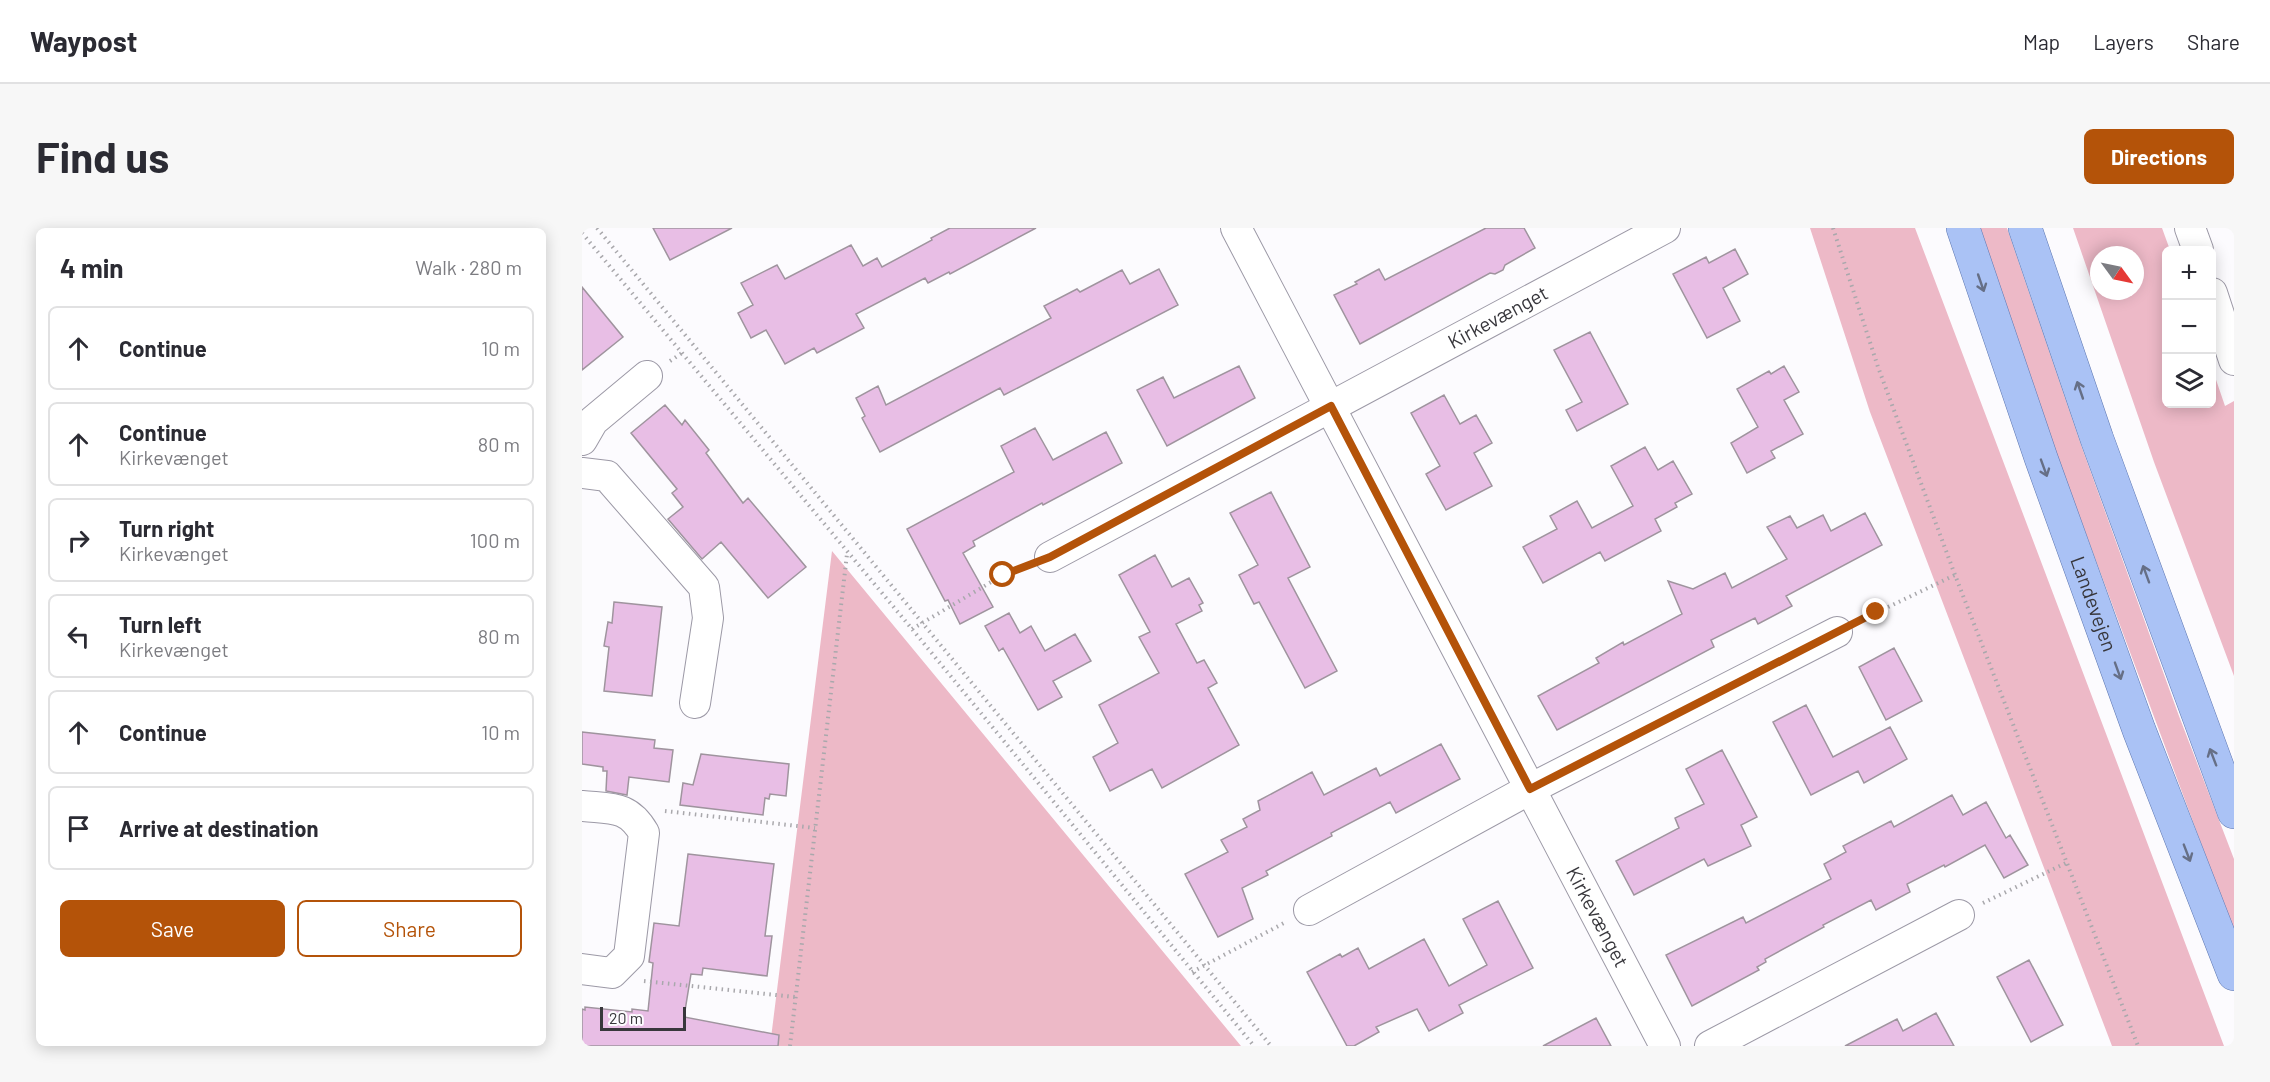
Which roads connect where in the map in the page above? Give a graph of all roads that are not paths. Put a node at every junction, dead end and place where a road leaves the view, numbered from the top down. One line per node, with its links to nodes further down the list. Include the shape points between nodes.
1 (1236, 228): 10 (street, Kirkevænget)
2 (1665, 228): 10 (street, Kirkevænget)
3 (1962, 228): 22 (main road, Landevejen, one-way to 22, via 2139,730)
4 (2025, 228): 18 (main road, one-way to 4, via 2097,439)
5 (2190, 228): 6 (street)
6 (2197, 246)
7 (2213, 300): 8 (street)
8 (2234, 361)
9 (647, 376): 11 (street, via 593,421)
10 (1331, 406): 13 (street, Kirkevænget); 16 (street, Kirkevænget)
11 (582, 440)
12 (582, 473): 15 (street, via 607,476 704,587 708,618)
13 (1050, 557)
14 (1837, 632): 16 (street)
15 (695, 703)
16 (1530, 789): 19 (street); 23 (street, Kirkevænget)
17 (582, 806): 21 (street, via 620,810 636,818 644,833 630,956 612,973)
18 (2234, 812)
19 (1309, 910)
20 (1959, 915): 24 (street)
21 (582, 969)
22 (2234, 974)
23 (1665, 1046)
24 (1710, 1046)

